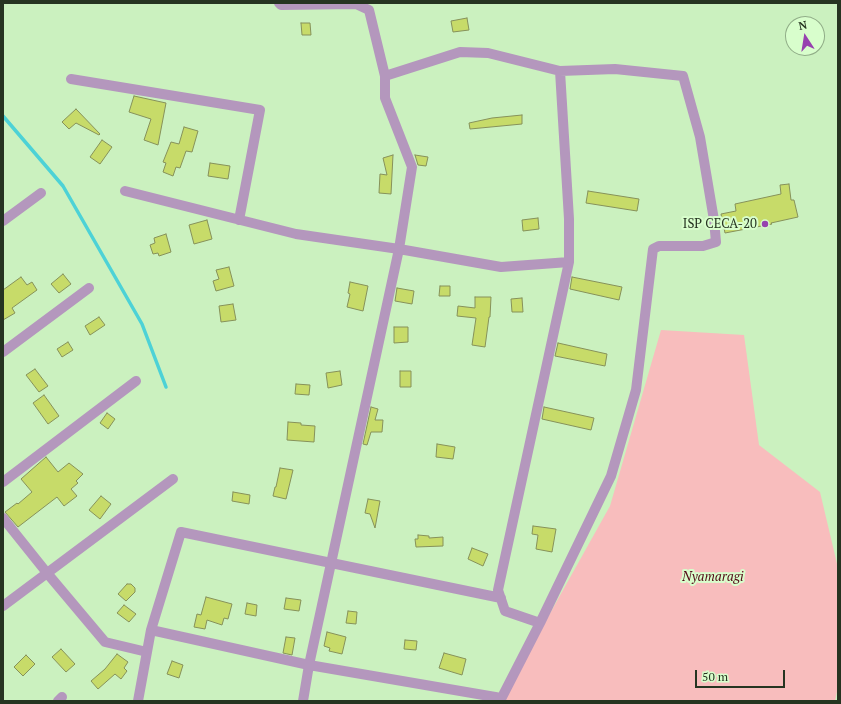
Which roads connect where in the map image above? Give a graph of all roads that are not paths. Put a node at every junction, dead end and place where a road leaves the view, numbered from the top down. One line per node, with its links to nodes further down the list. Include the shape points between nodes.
1 (279, 3): 3 (street, via 356,4 368,10)
2 (560, 71): 3 (street, via 488,53 460,52); 10 (street, via 569,218); 21 (street, via 615,69 683,76 700,138 716,242 703,246 659,246 653,249 636,390 611,476)
3 (385, 76): 9 (street, via 385,98 412,167)
4 (71, 79): 7 (street, via 260,110)
5 (125, 191): 7 (street)
6 (41, 193): 8 (street)
7 (239, 220): 9 (street, via 296,234)
8 (3, 221)
9 (399, 249): 10 (street, via 501,267); 17 (street)
10 (568, 262): 19 (street, via 498,590)
11 (90, 288): 12 (street)
12 (3, 352)
13 (136, 381): 15 (street)
14 (173, 479): 18 (street)
15 (3, 482)
16 (3, 518): 18 (street)
17 (331, 563): 19 (street); 22 (street, via 181,532); 24 (street)
18 (47, 573): 20 (street); 23 (street, via 105,642)
19 (501, 598): 21 (street, via 505,611)
20 (3, 606)
21 (540, 623): 25 (street)
22 (151, 630): 23 (street); 24 (street)
23 (147, 652): 26 (street)
24 (309, 665): 25 (street); 27 (street)
25 (501, 700)
26 (138, 701)
27 (303, 701)

